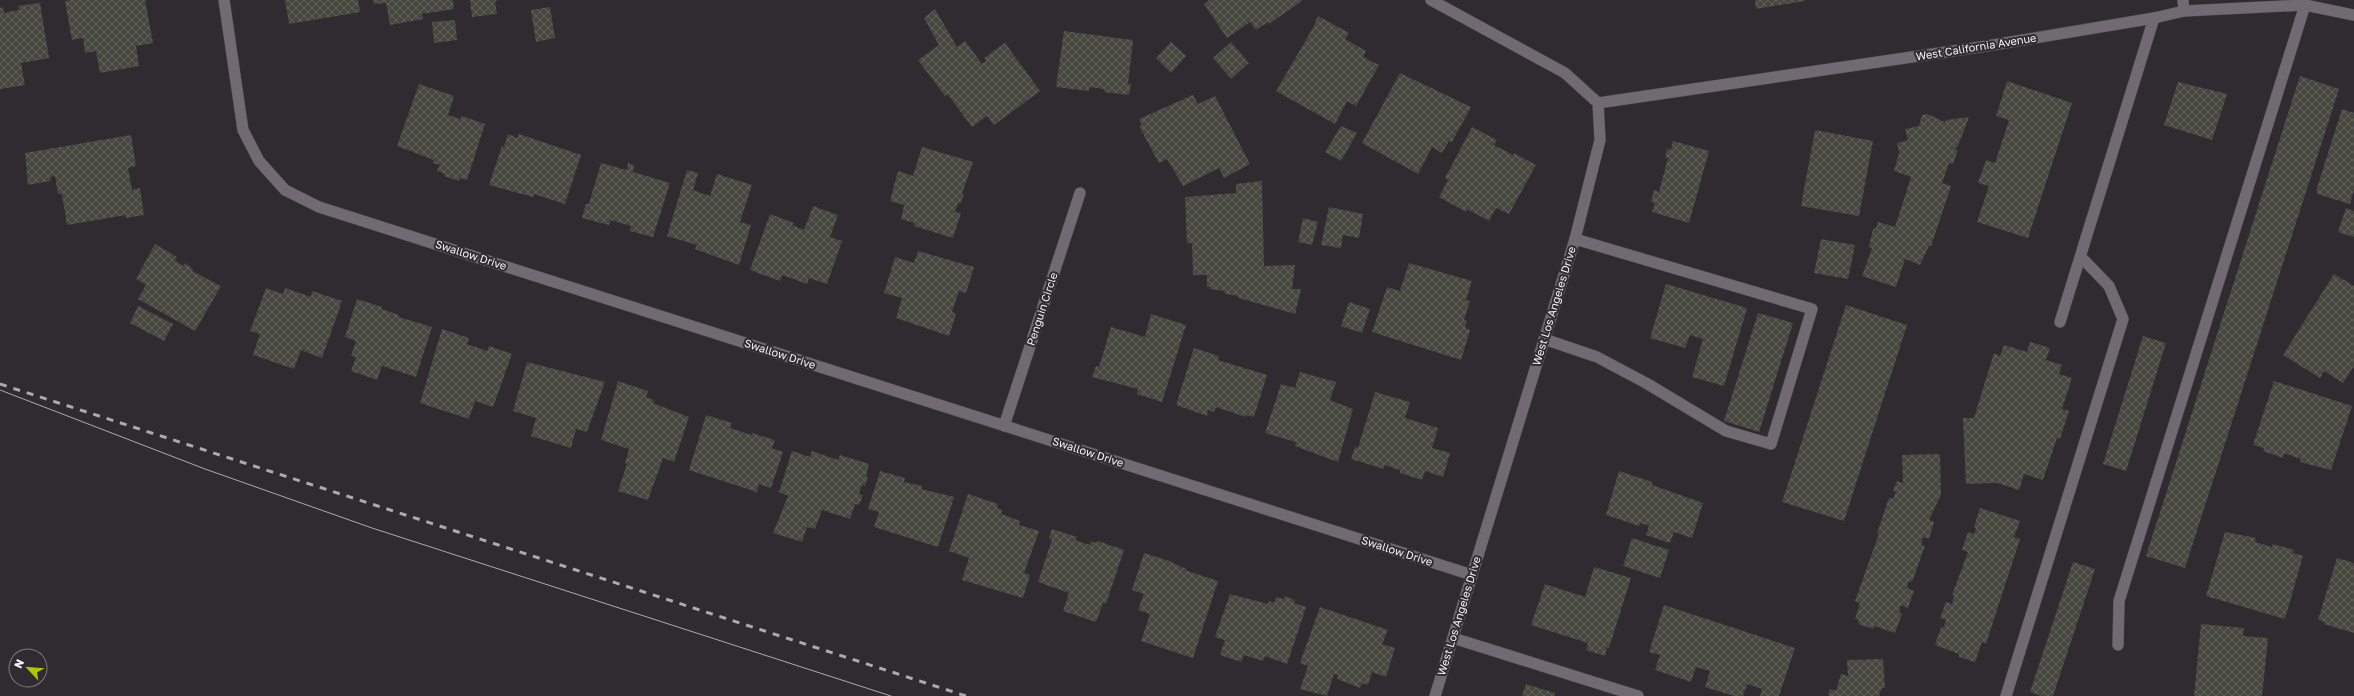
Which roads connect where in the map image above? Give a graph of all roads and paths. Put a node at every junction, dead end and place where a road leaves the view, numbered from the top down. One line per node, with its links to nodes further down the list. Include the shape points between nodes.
1 (224, 0): 13 (street, Swallow Drive, via 243,130 258,161 285,190 319,207)
2 (1431, 0): 7 (street, via 1565,73)
3 (2304, 4): 4 (street, West California Avenue); 5 (street, West California Avenue); 16 (street, via 2118,601)
4 (2184, 5): 6 (street, West California Avenue)
5 (2354, 15)
6 (2154, 18): 7 (street, West California Avenue, via 1979,47); 10 (street)
7 (1598, 103): 9 (street, West Los Angeles Drive, via 1600,140)
8 (1080, 193): 13 (street, Penguin Circle)
9 (1575, 240): 12 (street, West Los Angeles Drive); 12 (street, via 1812,309 1771,444 1726,431 1597,357)
10 (2081, 257): 11 (street); 19 (street, via 2109,286 2123,319)
11 (2060, 322)
12 (1544, 339): 14 (street, West Los Angeles Drive)
13 (1004, 426): 14 (street, Swallow Drive)
14 (1472, 575): 15 (street, West Los Angeles Drive)
15 (1453, 638): 17 (street, West Los Angeles Drive); 18 (street)
16 (2118, 645)
17 (1435, 696)
18 (1638, 696)
19 (2006, 696)

